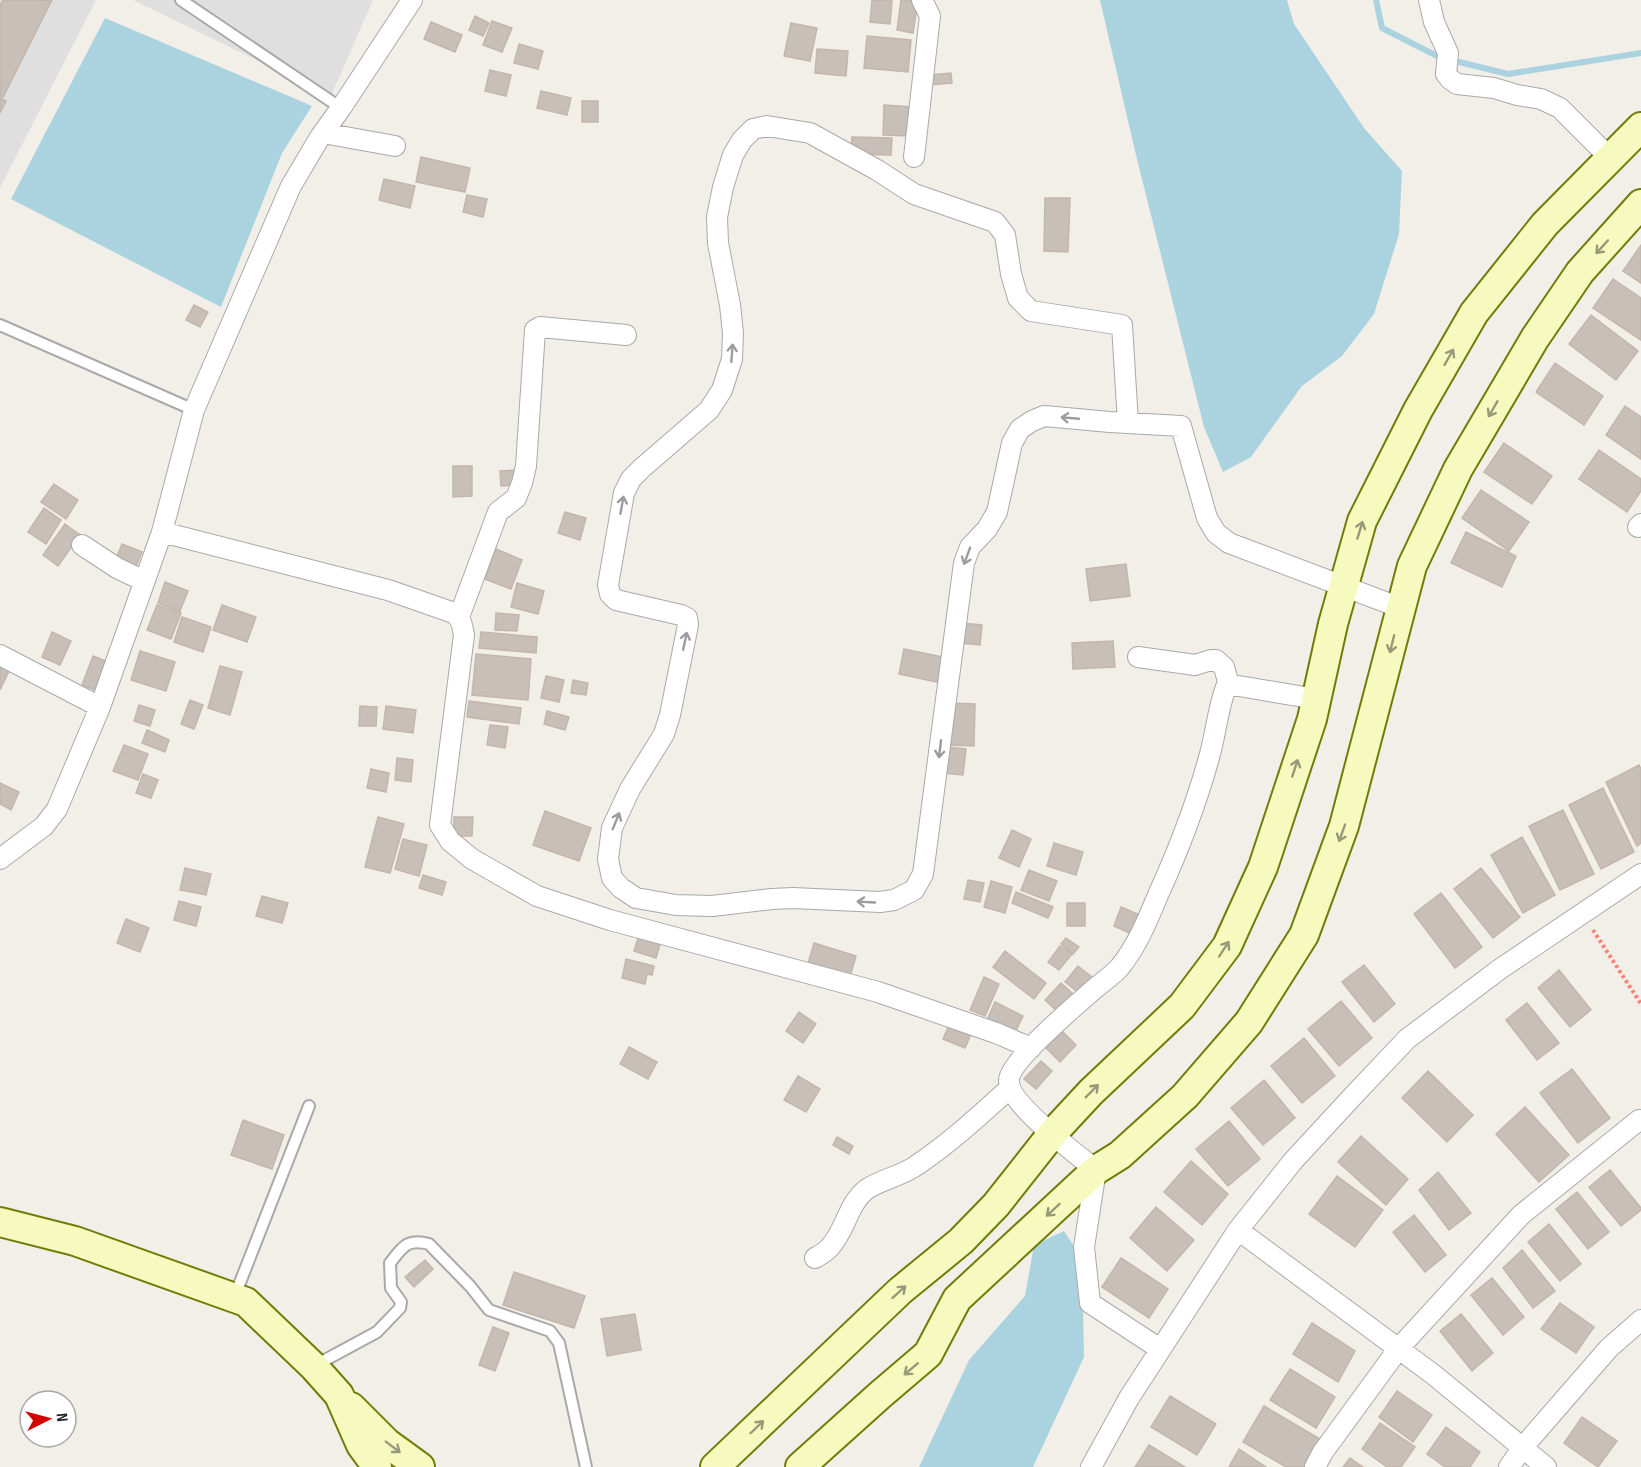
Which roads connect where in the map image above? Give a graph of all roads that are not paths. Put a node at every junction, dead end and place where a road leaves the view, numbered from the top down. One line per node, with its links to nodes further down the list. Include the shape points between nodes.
1 (181, 0): 5 (lane)
2 (412, 0): 5 (street)
3 (922, 0): 9 (street, via 930,16)
4 (1430, 0): 10 (street, via 1434,22 1448,53 1446,74 1457,84 1494,88 1541,99 1560,108)
5 (341, 108): 7 (street)
6 (1641, 127): 10 (street)
7 (323, 133): 8 (street); 14 (street, via 291,186)
8 (394, 146)
9 (914, 157)
10 (1610, 158): 19 (street, one-way to 10, via 1362,521 1418,410 1474,313 1545,225)
11 (1641, 204): 20 (street, one-way to 20, via 1580,272 1529,348 1458,469 1412,566)
12 (0, 325): 14 (lane)
13 (626, 335): 21 (street, via 537,327 535,330 522,483 516,498 498,512)
14 (194, 410): 16 (street)
15 (1128, 423): 15 (street, one-way to 15, via 1044,416 1020,429 1012,443 997,513 964,562 923,874 914,890 880,902 782,899 712,906 676,905 636,898 612,878 608,859 612,828 630,789 664,734 688,625 687,618 681,615 616,600 610,594 608,585 624,493 631,479 709,410 722,390 732,359 733,333 717,217 733,155 753,129 768,126 810,133 914,194 995,222 1005,235 1018,298 1031,311 1122,325); 19 (street, via 1181,426 1207,518 1216,533 1230,543)
16 (162, 532): 18 (street); 21 (street, via 388,590)
17 (82, 545): 18 (street)
18 (144, 581): 26 (street)
19 (1343, 586): 20 (street); 25 (street)
20 (1401, 608): 33 (street, one-way to 33, via 1344,826 1304,935 1249,1022 1185,1096 1120,1155)
21 (459, 618): 29 (street, via 464,635 440,825 450,841 471,859 537,896 610,920 878,992)
22 (0, 655): 26 (street)
23 (1138, 657): 24 (street, via 1195,665 1216,660 1224,667)
24 (1229, 685): 25 (street); 29 (street, via 1181,844 1132,950 1119,968)
25 (1316, 699): 31 (street, one-way to 25, via 1091,1092 1182,1006 1227,946 1263,867)
26 (100, 706): 27 (street, via 57,809 44,826)
27 (0, 859)
28 (1641, 874): 35 (street, via 1500,969 1407,1040 1293,1161)
29 (1031, 1048): 31 (street, via 1009,1081)
30 (309, 1106): 37 (lane)
31 (1030, 1111): 33 (street); 36 (street, via 959,1133 916,1166 867,1190 856,1201 833,1244); 47 (street, one-way to 31, via 996,1205)
32 (1639, 1120): 39 (street, via 1521,1215)
33 (1096, 1170): 40 (street, via 1084,1247 1090,1303); 48 (street, one-way to 48, via 957,1299 928,1354)
34 (0, 1222): 37 (street, via 75,1241)
35 (1238, 1230): 39 (street); 40 (street)
36 (815, 1258)
37 (234, 1298): 41 (street, via 246,1302)
38 (1641, 1320): 43 (street, via 1609,1348)
39 (1399, 1348): 43 (street); 50 (street)
40 (1160, 1349): 49 (street)
41 (314, 1367): 42 (street); 46 (lane, via 377,1332 400,1308 401,1302 391,1288 390,1263 404,1245 419,1241 429,1244 489,1310 550,1331 559,1343)
42 (339, 1395): 44 (street); 45 (street, one-way to 45, via 387,1443)
43 (1522, 1447): 51 (street); 52 (street)
44 (369, 1460)
45 (420, 1467)
46 (586, 1467)
47 (715, 1467)
48 (800, 1467)
49 (1091, 1467)
50 (1315, 1467)
51 (1509, 1467)
52 (1546, 1467)

